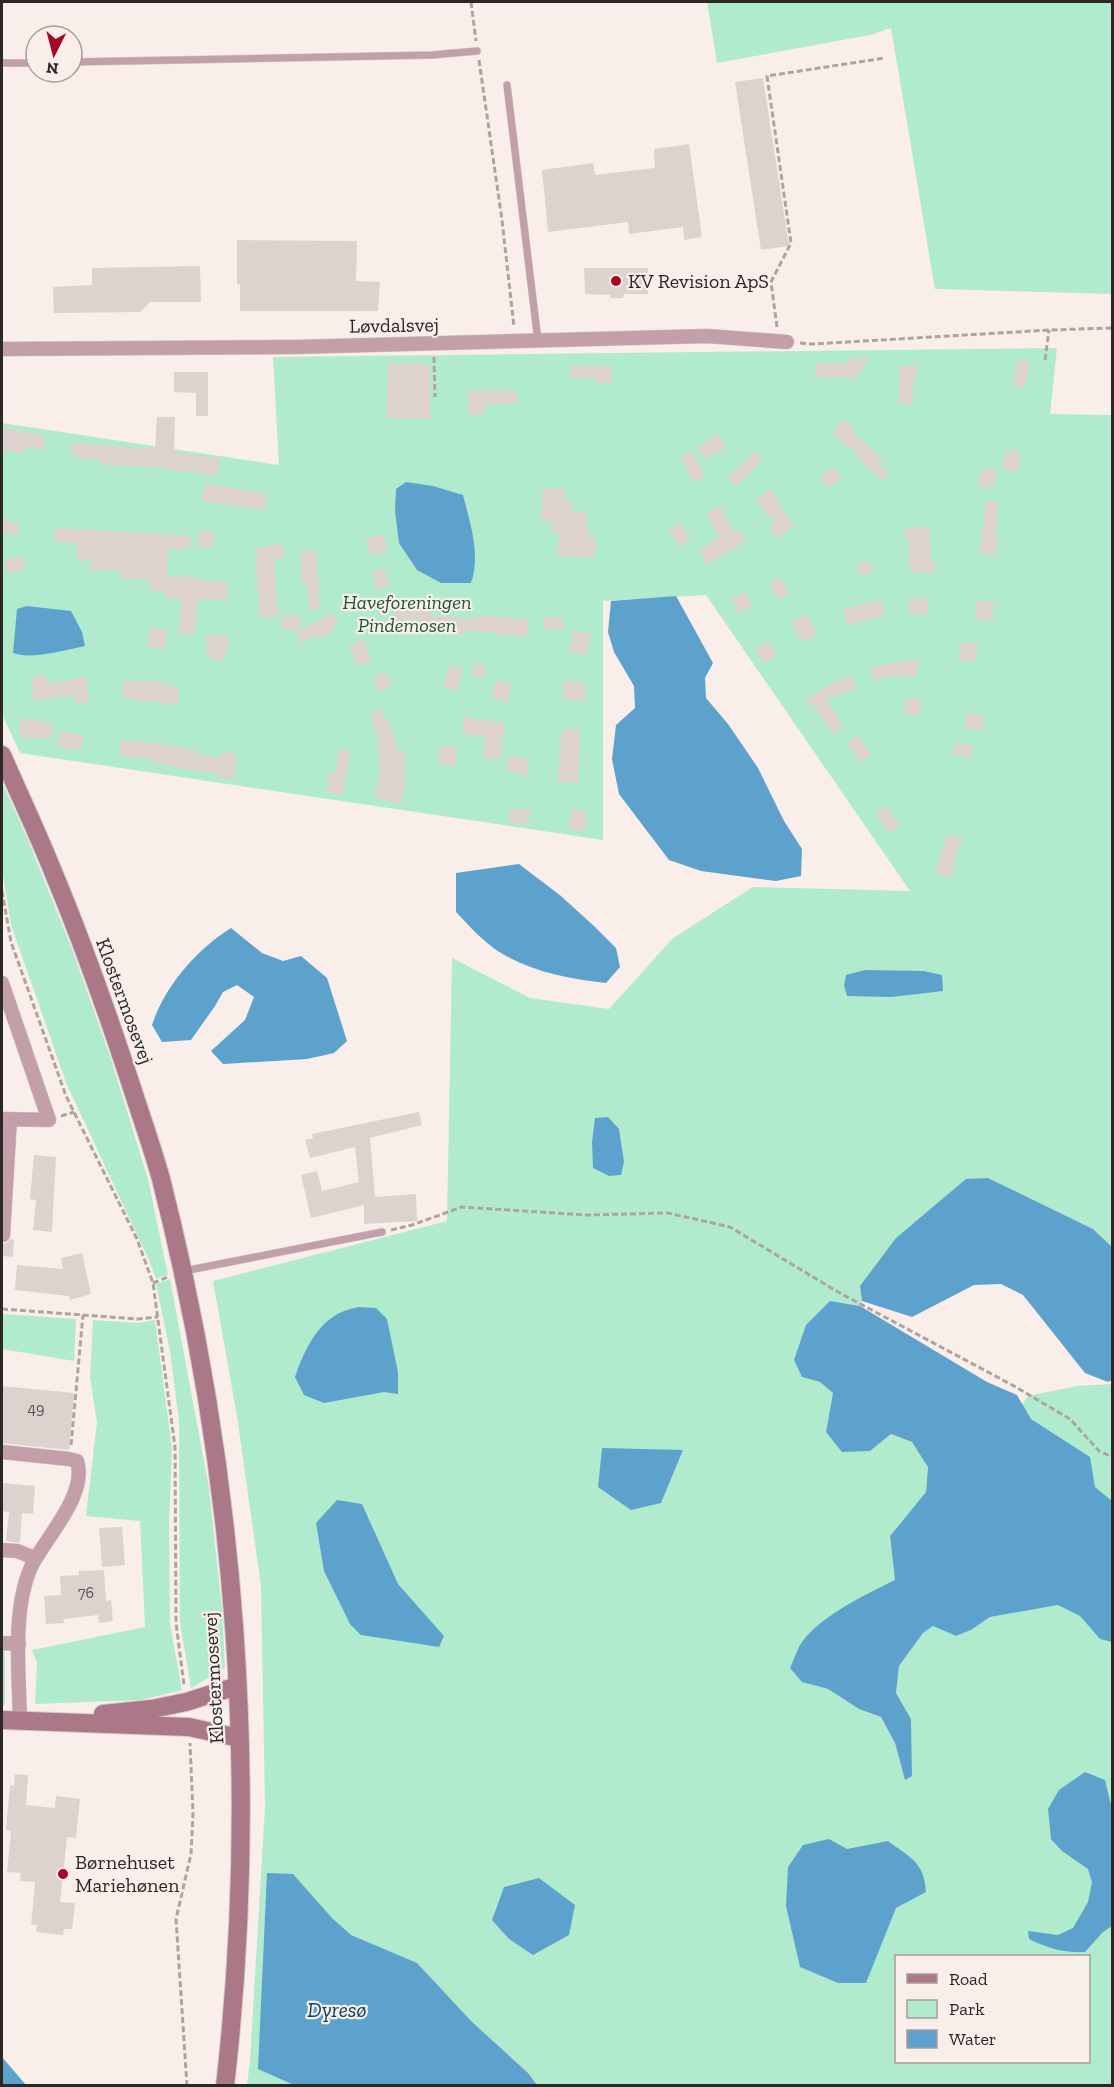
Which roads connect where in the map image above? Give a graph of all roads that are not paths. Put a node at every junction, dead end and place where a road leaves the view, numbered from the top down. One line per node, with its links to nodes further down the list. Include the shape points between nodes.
1 (477, 51): 2 (lane)
2 (84, 62)
3 (2, 63): 4 (lane)
4 (24, 63)
5 (507, 85): 6 (lane)
6 (538, 341): 7 (street, Løvdalsvej, via 707,336); 8 (street, Løvdalsvej)
7 (787, 342)
8 (2, 349)
9 (2, 755): 14 (main road, Klostermosevej, via 54,873 113,1027 160,1176)
10 (2, 983): 11 (street, via 49,1120)
11 (6, 1119): 13 (street)
12 (382, 1232): 14 (lane)
13 (3, 1235)
14 (182, 1271): 20 (main road, Klostermosevej, via 223,1508)
15 (2, 1452): 17 (street, via 77,1461 81,1472 63,1518)
16 (2, 1550): 17 (street)
17 (35, 1558): 19 (street, via 24,1583)
18 (2, 1643): 19 (street)
19 (19, 1644): 21 (street)
20 (237, 1686): 22 (main road, via 186,1702 88,1716); 23 (main road, Klostermosevej)
21 (10, 1720): 22 (main road)
22 (72, 1722): 23 (main road, via 189,1727)
23 (239, 1737): 24 (main road, Klostermosevej, via 233,2020)
24 (225, 2085)

